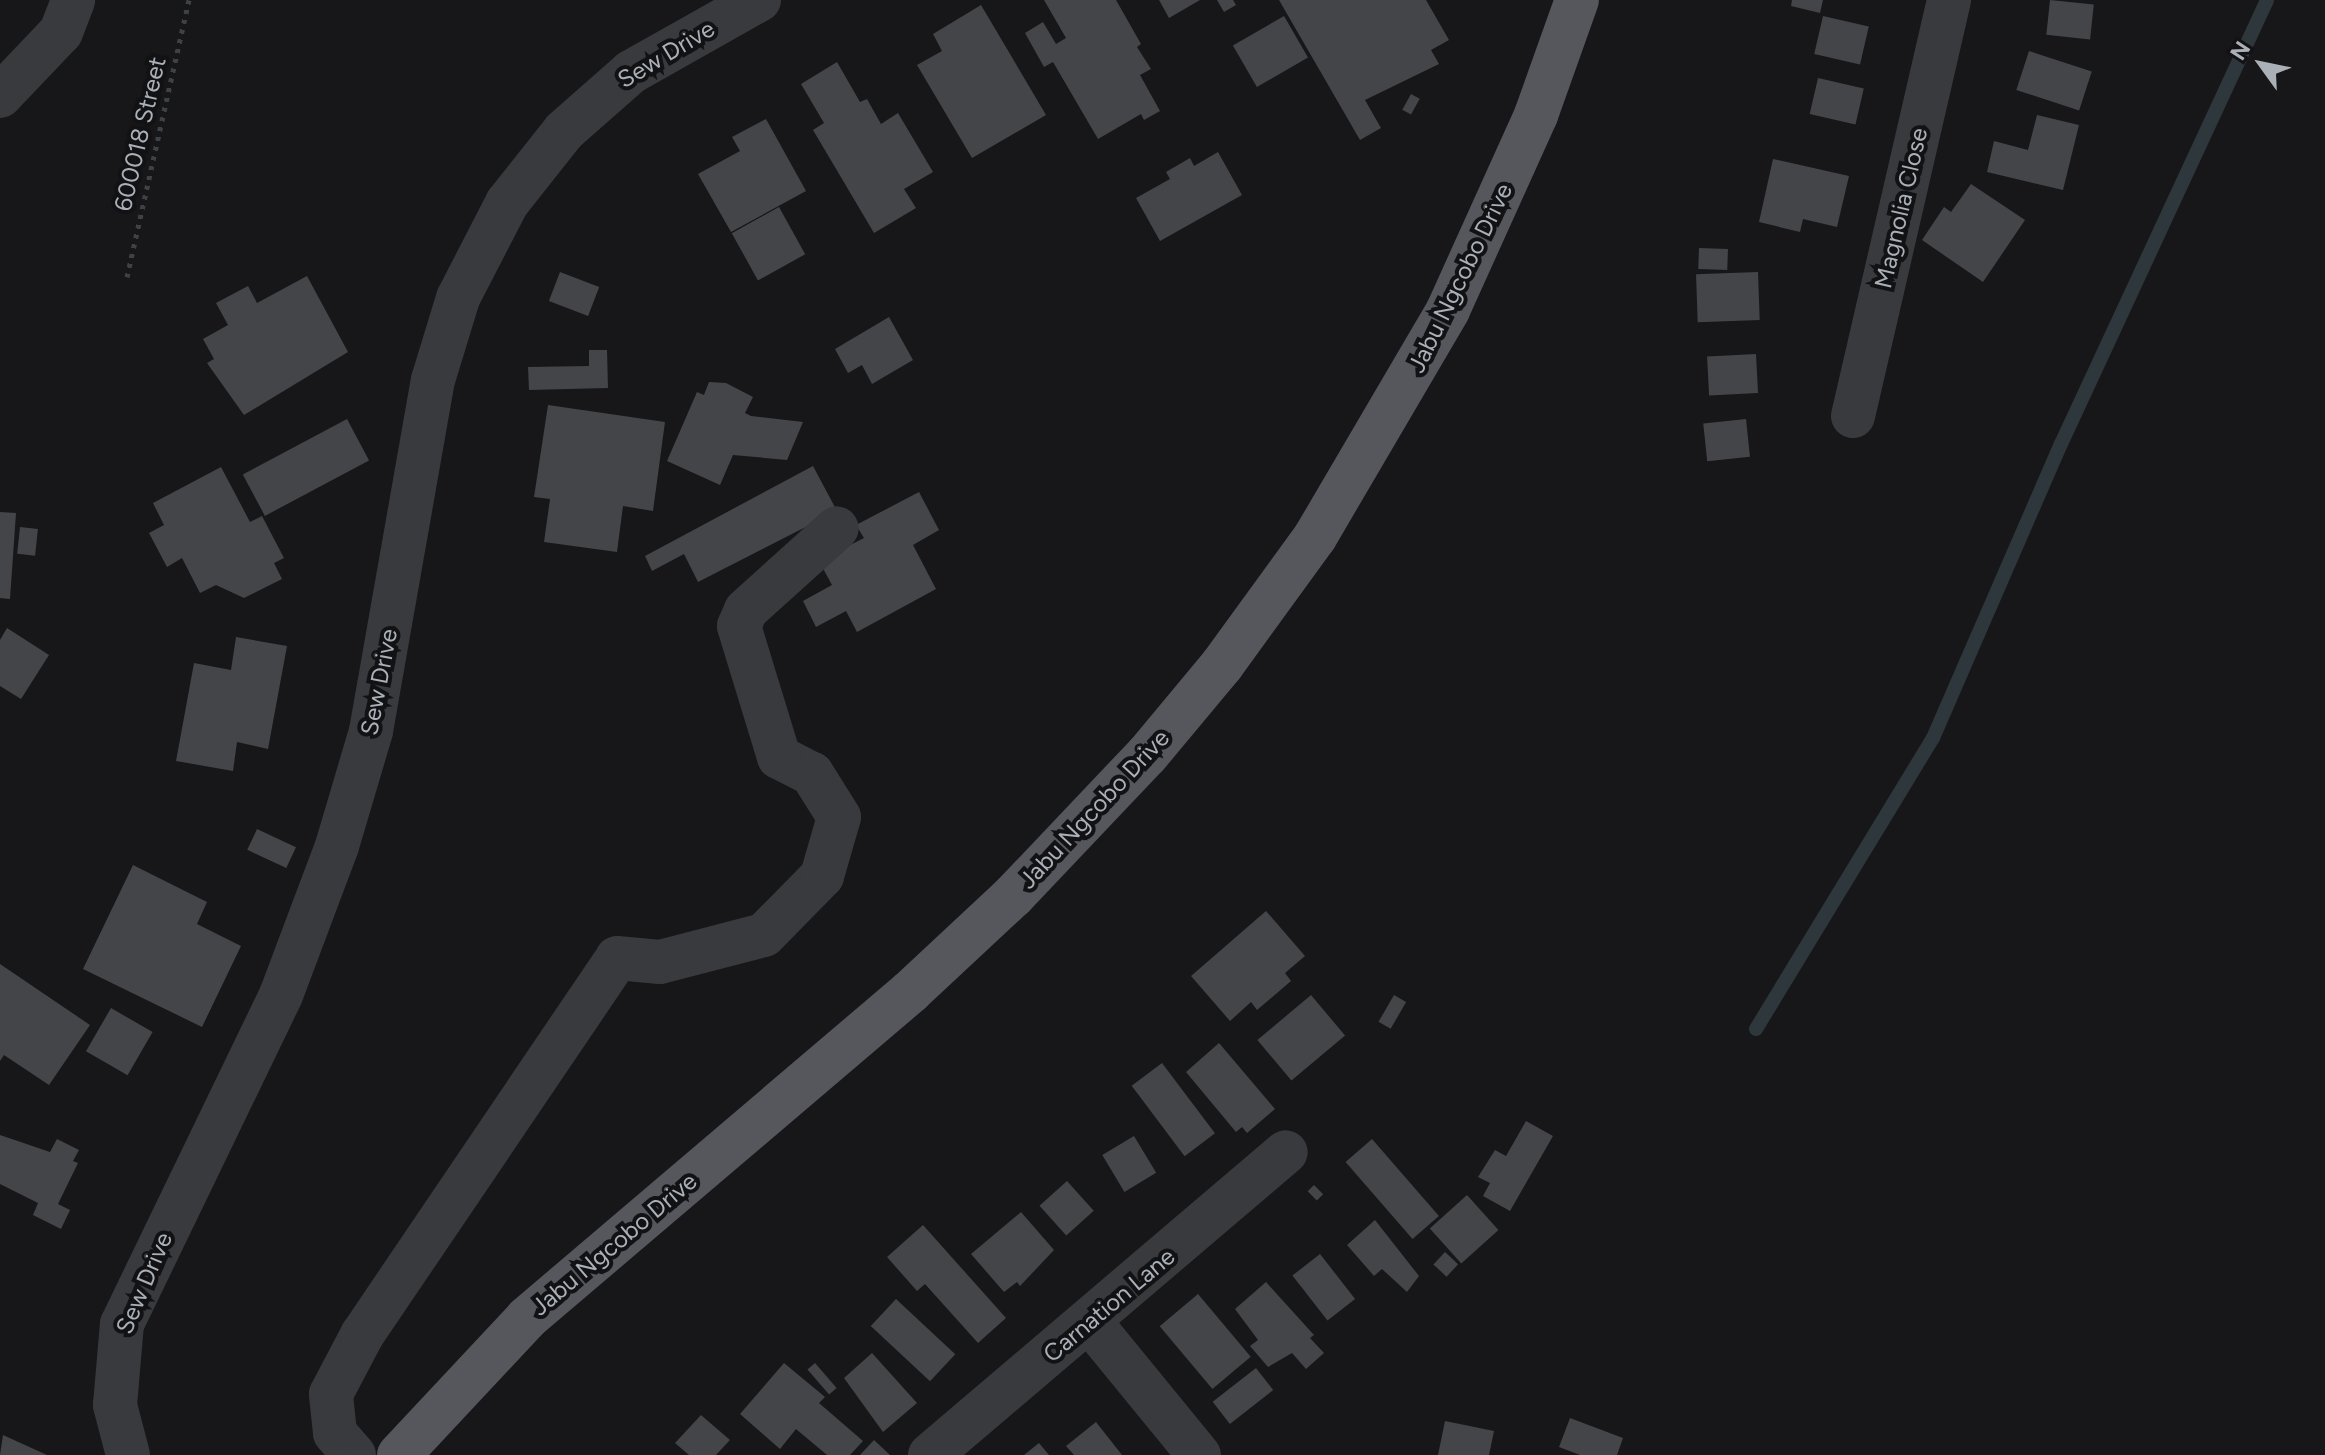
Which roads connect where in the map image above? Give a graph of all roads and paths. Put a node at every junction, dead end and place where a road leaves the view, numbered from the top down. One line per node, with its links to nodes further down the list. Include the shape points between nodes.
1 (73, 0): 6 (street, via 61,32)
2 (189, 0): 7 (path, 600018 Street)
3 (759, 0): 12 (street, Sew Drive, via 631,72 564,131 507,203 458,298 433,380 371,731 337,846 281,995 122,1324 115,1405)
4 (1577, 0): 14 (main road, Jabu Ngcobo Drive, via 1536,115 1448,310 1315,537 1222,665 1147,755 1013,896 910,992 527,1318)
5 (1949, 0): 8 (street, Magnolia Close)
6 (0, 96)
7 (127, 277)
8 (1853, 416)
9 (837, 528): 13 (street, via 746,610 739,626 779,757 812,774 839,817 822,876 764,935 660,962 617,958 356,1347 331,1394 335,1433)
10 (1286, 1152): 11 (street, Carnation Lane)
11 (1090, 1322): 15 (street, Carnation Lane); 16 (street)
12 (128, 1455)
13 (354, 1455)
14 (399, 1455)
15 (930, 1455)
16 (1199, 1455)

